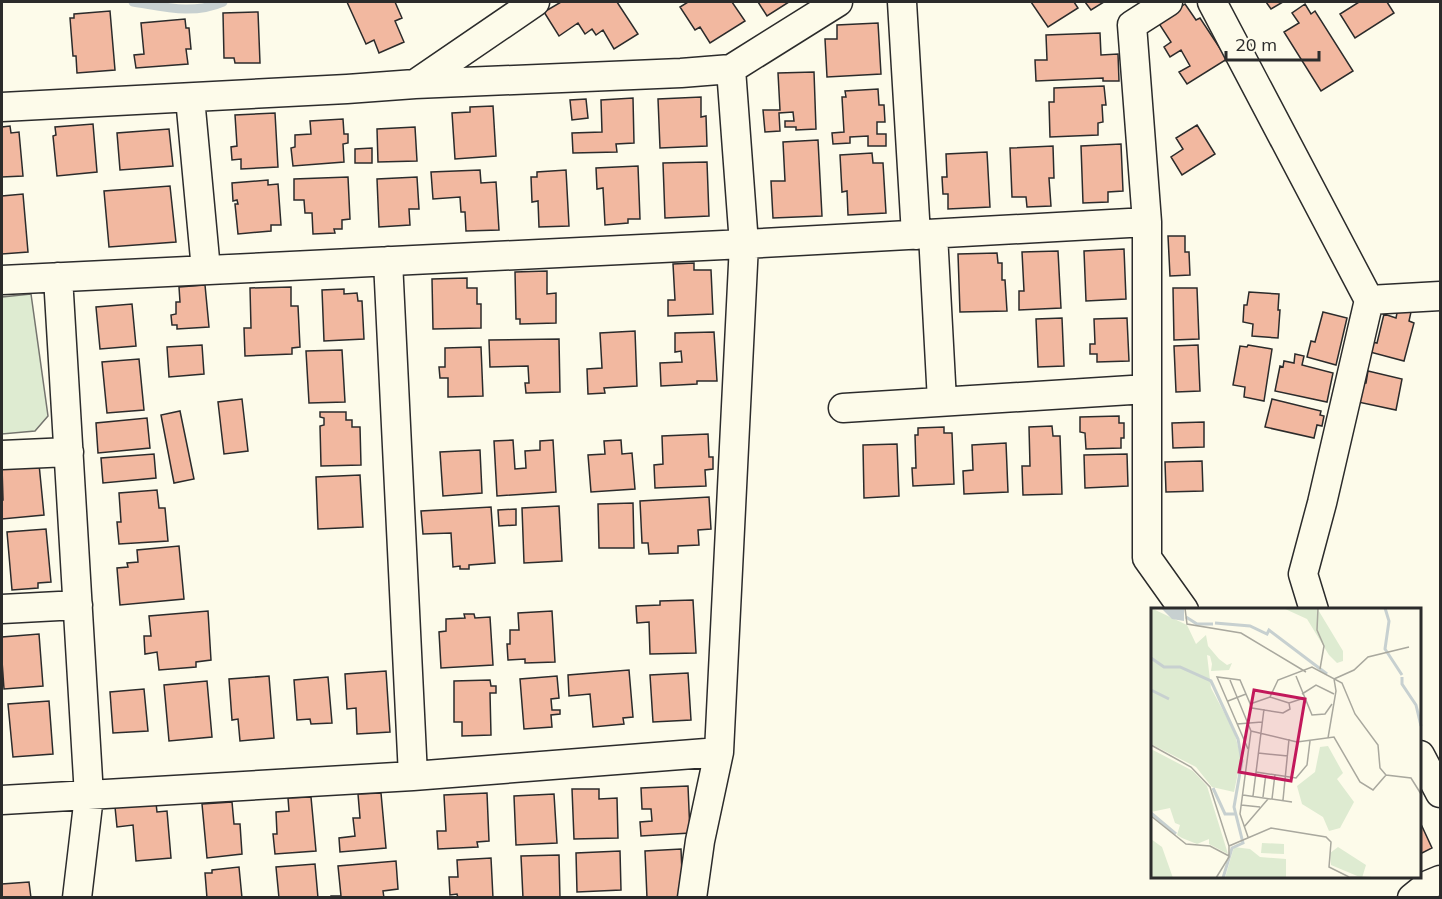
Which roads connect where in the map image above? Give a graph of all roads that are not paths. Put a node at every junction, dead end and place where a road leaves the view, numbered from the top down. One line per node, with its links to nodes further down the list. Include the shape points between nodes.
1 (535, 2): 7 (street)
2 (838, 2): 6 (street)
3 (902, 2): 11 (street)
4 (1168, 2): 10 (street, via 1132,25)
5 (1212, 2): 18 (street)
6 (731, 69): 7 (street); 12 (street)
7 (415, 84): 8 (street)
8 (190, 98): 9 (street); 14 (street)
9 (2, 107)
10 (1147, 222): 11 (street); 19 (street)
11 (925, 234): 12 (street); 20 (street)
12 (744, 244): 13 (street); 28 (street)
13 (388, 261): 14 (street); 30 (street)
14 (206, 270): 15 (street)
15 (58, 277): 16 (street); 22 (street)
16 (2, 280)
17 (1440, 296): 18 (street)
18 (1369, 300): 26 (street, via 1303,574)
19 (1147, 389): 20 (street); 25 (street, via 1147,558)
20 (942, 402): 21 (street)
21 (843, 408)
22 (69, 452): 23 (street); 24 (street)
23 (2, 455)
24 (78, 605): 27 (street); 32 (street)
25 (1183, 608)
26 (1314, 608)
27 (2, 609)
28 (719, 753): 30 (street); 36 (street)
29 (1421, 759): 31 (street)
30 (413, 776): 32 (street)
31 (1440, 793)
32 (89, 796): 33 (street); 35 (street)
33 (2, 800)
34 (1440, 880): 37 (street)
35 (77, 897)
36 (692, 897)
37 (1412, 897)

